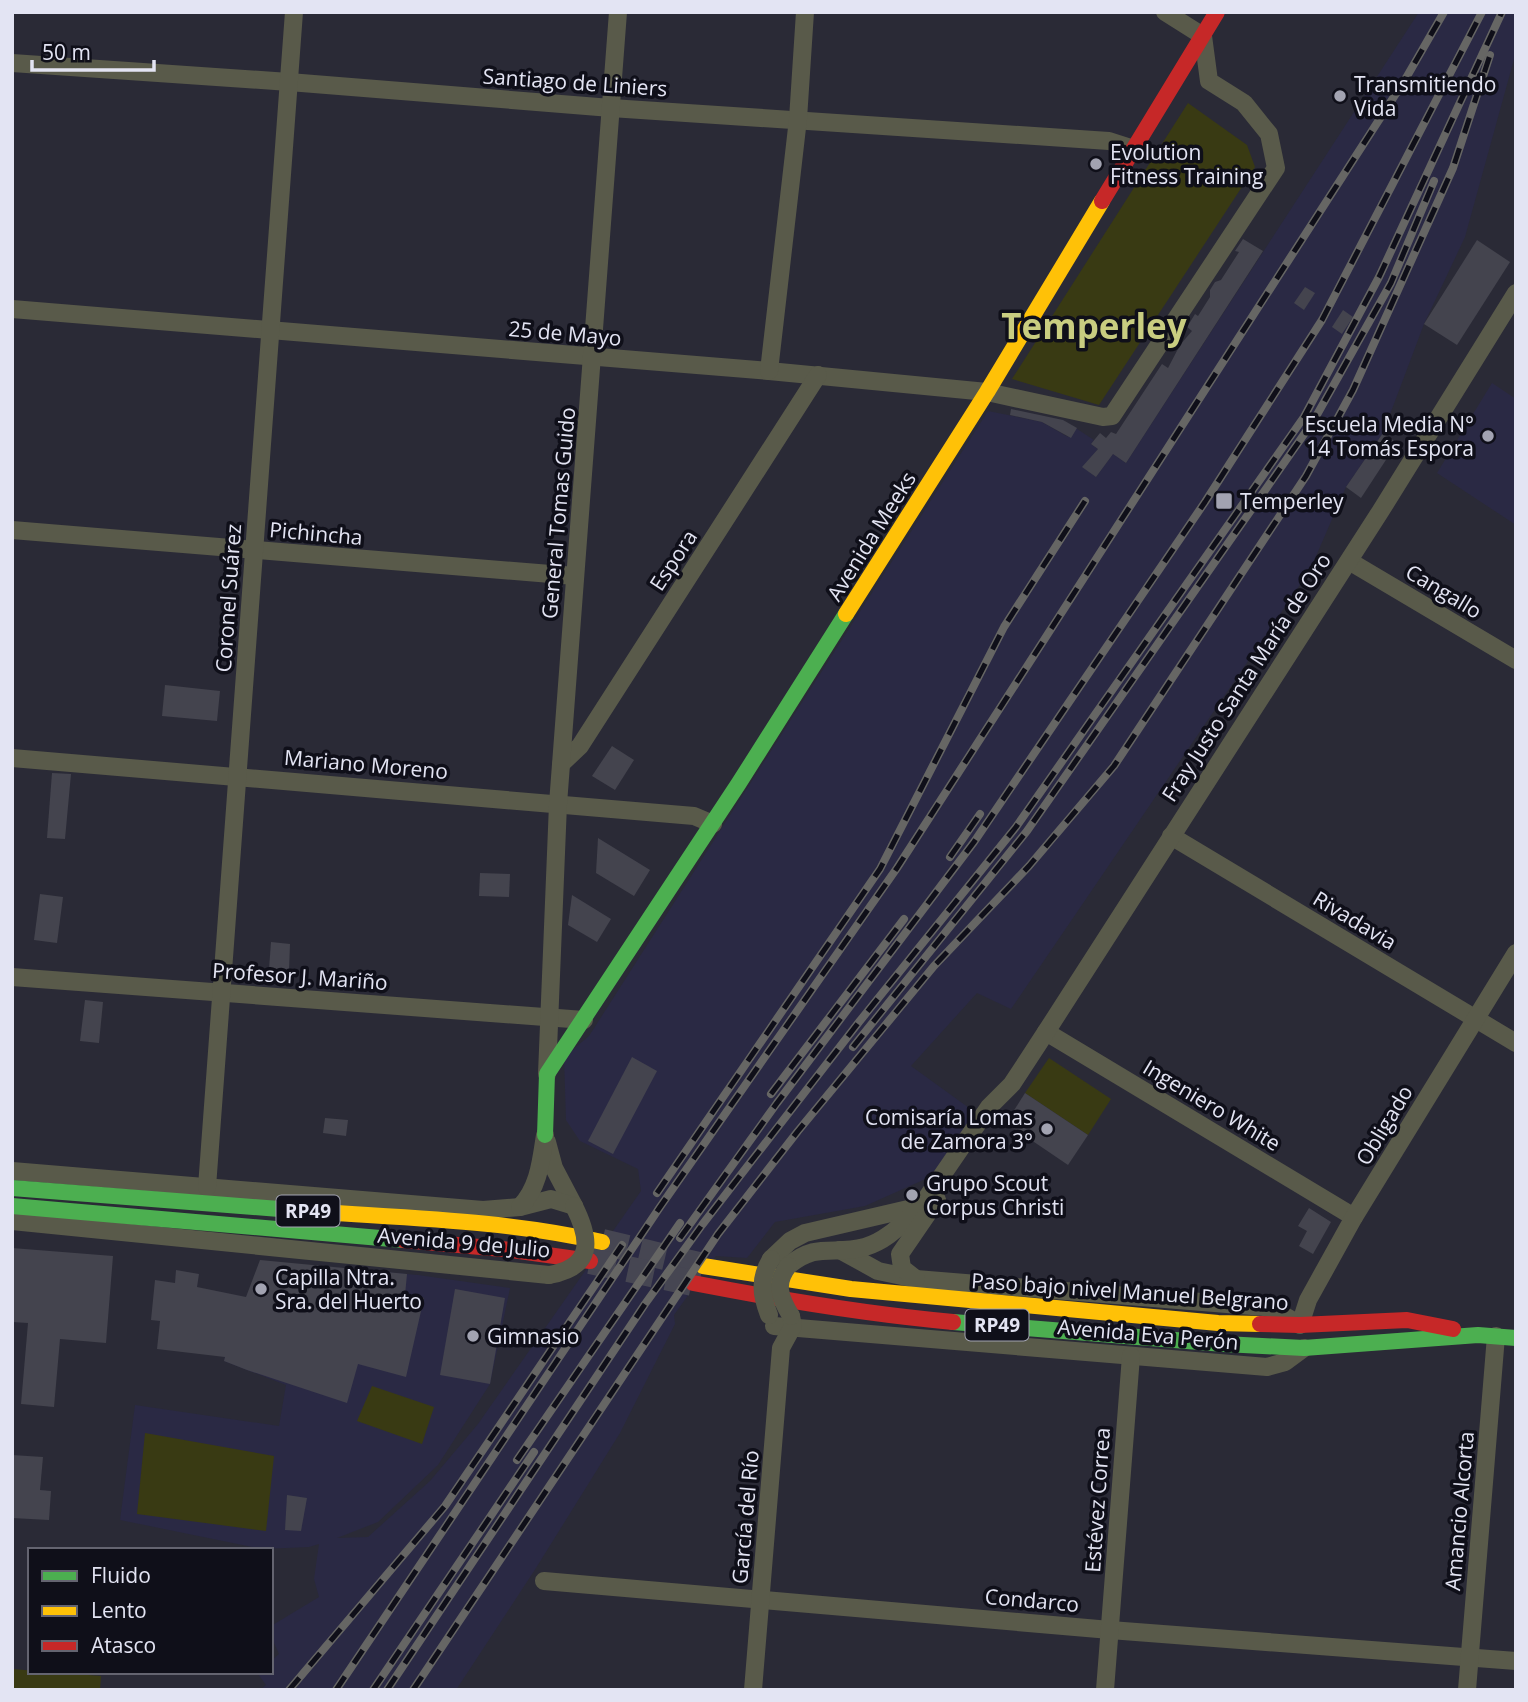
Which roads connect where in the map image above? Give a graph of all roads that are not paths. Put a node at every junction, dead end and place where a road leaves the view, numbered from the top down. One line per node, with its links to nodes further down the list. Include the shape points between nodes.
1 (294, 12): 8 (street, Coronel Suárez)
2 (618, 12): 9 (street, General Tomas Guido)
3 (805, 12): 10 (street)
4 (1165, 12): 6 (street)
5 (1217, 12): 6 (main road, Avenida Meeks)
6 (1203, 36): 11 (main road, Avenida Meeks); 18 (street, 25 de Mayo, via 1209,81 1244,103 1269,134 1276,168 1112,416)
7 (12, 63): 8 (street, Santiago de Liniers)
8 (289, 82): 9 (street, Santiago de Liniers); 14 (street, Coronel Suárez)
9 (611, 108): 10 (street, Santiago de Liniers); 15 (street, General Tomas Guido)
10 (798, 119): 11 (street, Santiago de Liniers, via 1109,141); 16 (street)
11 (1134, 149): 18 (main road, Avenida Meeks)
12 (1516, 293): 21 (street, Fray Justo Santa María de Oro)
13 (12, 309): 14 (street, 25 de Mayo)
14 (271, 331): 15 (street, 25 de Mayo); 20 (street, Coronel Suárez)
15 (594, 358): 16 (street, 25 de Mayo); 22 (street, General Tomas Guido)
16 (769, 371): 17 (street, 25 de Mayo)
17 (818, 375): 18 (street, 25 de Mayo); 25 (street, Espora, via 580,746)
18 (987, 392): 28 (main road, Avenida Meeks)
19 (12, 530): 20 (street, Pichincha)
20 (254, 551): 22 (street, Pichincha); 26 (street, Coronel Suárez)
21 (1349, 561): 23 (street, Cangallo); 29 (street, Fray Justo Santa María de Oro)
22 (575, 576): 25 (street, General Tomas Guido)
23 (1516, 660)
24 (12, 758): 26 (street, Mariano Moreno)
25 (561, 764): 27 (street, General Tomas Guido)
26 (238, 777): 27 (street, Mariano Moreno); 32 (street, Coronel Suárez)
27 (558, 804): 28 (street, Mariano Moreno, via 694,816); 33 (street, General Tomas Guido)
28 (713, 824): 35 (main road, Avenida Meeks)
29 (1171, 836): 34 (street, Rivadavia); 36 (street, Fray Justo Santa María de Oro)
30 (1516, 953): 34 (street, Obligado)
31 (12, 978): 32 (street, Profesor J. Mariño)
32 (222, 993): 33 (street, Profesor J. Mariño); 41 (street, Coronel Suárez)
33 (549, 1018): 35 (street, Profesor J. Mariño); 38 (street, General Tomas Guido)
34 (1474, 1018): 37 (street, Rivadavia); 47 (street, Obligado)
35 (584, 1020): 38 (main road, Avenida Meeks)
36 (1046, 1032): 45 (street, Fray Justo Santa María de Oro, via 1012,1084 989,1107); 47 (street, Ingeniero White)
37 (1516, 1043)
38 (547, 1074): 39 (main road)
39 (545, 1135): 44 (street, via 554,1168); 46 (street, via 534,1187)
40 (12, 1171): 41 (street, Avenida 9 de Julio)
41 (207, 1187): 46 (street, Avenida 9 de Julio, via 483,1210)
42 (12, 1188): 49 (main road, RP49, via 511,1227)
43 (12, 1206): 51 (main road, RP49, via 512,1250)
44 (574, 1206): 46 (street, Avenida 9 de Julio, via 551,1199); 48 (street, Avenida 9 de Julio, bridge, via 586,1234 584,1251 572,1268 549,1275)
45 (927, 1206): 50 (street, via 883,1239 867,1247); 53 (street, Fray Justo Santa María de Oro, via 900,1254 902,1268); 55 (street, García del Río, bridge, via 806,1233 790,1241 771,1259 762,1277)
46 (520, 1208)
47 (1354, 1217): 57 (street, Obligado, via 1308,1300)
48 (12, 1221)
49 (602, 1242)
50 (841, 1250): 53 (street, Avenida Eva Perón, via 878,1271); 56 (street, bridge, via 811,1251 788,1266 779,1294)
51 (590, 1261)
52 (703, 1266): 57 (main road, Paso bajo nivel Manuel Belgrano / RP49, via 851,1289 1218,1323)
53 (916, 1279): 57 (street, Avenida Eva Perón, via 1264,1307)
54 (693, 1283): 62 (main road, Paso bajo nivel Manuel Belgrano / RP49, via 895,1317)
55 (771, 1321): 56 (street, Avenida Eva Perón); 61 (street, García del Río)
56 (792, 1321): 61 (street, García del Río); 63 (street, Avenida Eva Perón)
57 (1300, 1325): 58 (main road, Paso bajo nivel Manuel Belgrano / RP49, via 1407,1320)
58 (1478, 1335): 59 (main road, RP49); 62 (main road, Paso bajo nivel Manuel Belgrano / RP49)
59 (1496, 1336): 60 (main road, RP49); 67 (street, Amancio Alcorta)
60 (1516, 1338)
61 (781, 1348): 65 (street, García del Río)
62 (1304, 1348): 63 (street, Avenida Eva Perón, via 1286,1362 1267,1367)
63 (1131, 1356): 66 (street, Estévez Correa)
64 (544, 1581): 65 (street, Condarco)
65 (761, 1599): 66 (street, Condarco); 69 (street, García del Río)
66 (1110, 1630): 67 (street, Condarco); 70 (street, Estévez Correa)
67 (1470, 1657): 68 (street, Condarco); 71 (street, Amancio Alcorta)
68 (1516, 1661)
69 (753, 1690)
70 (1105, 1690)
71 (1467, 1690)

